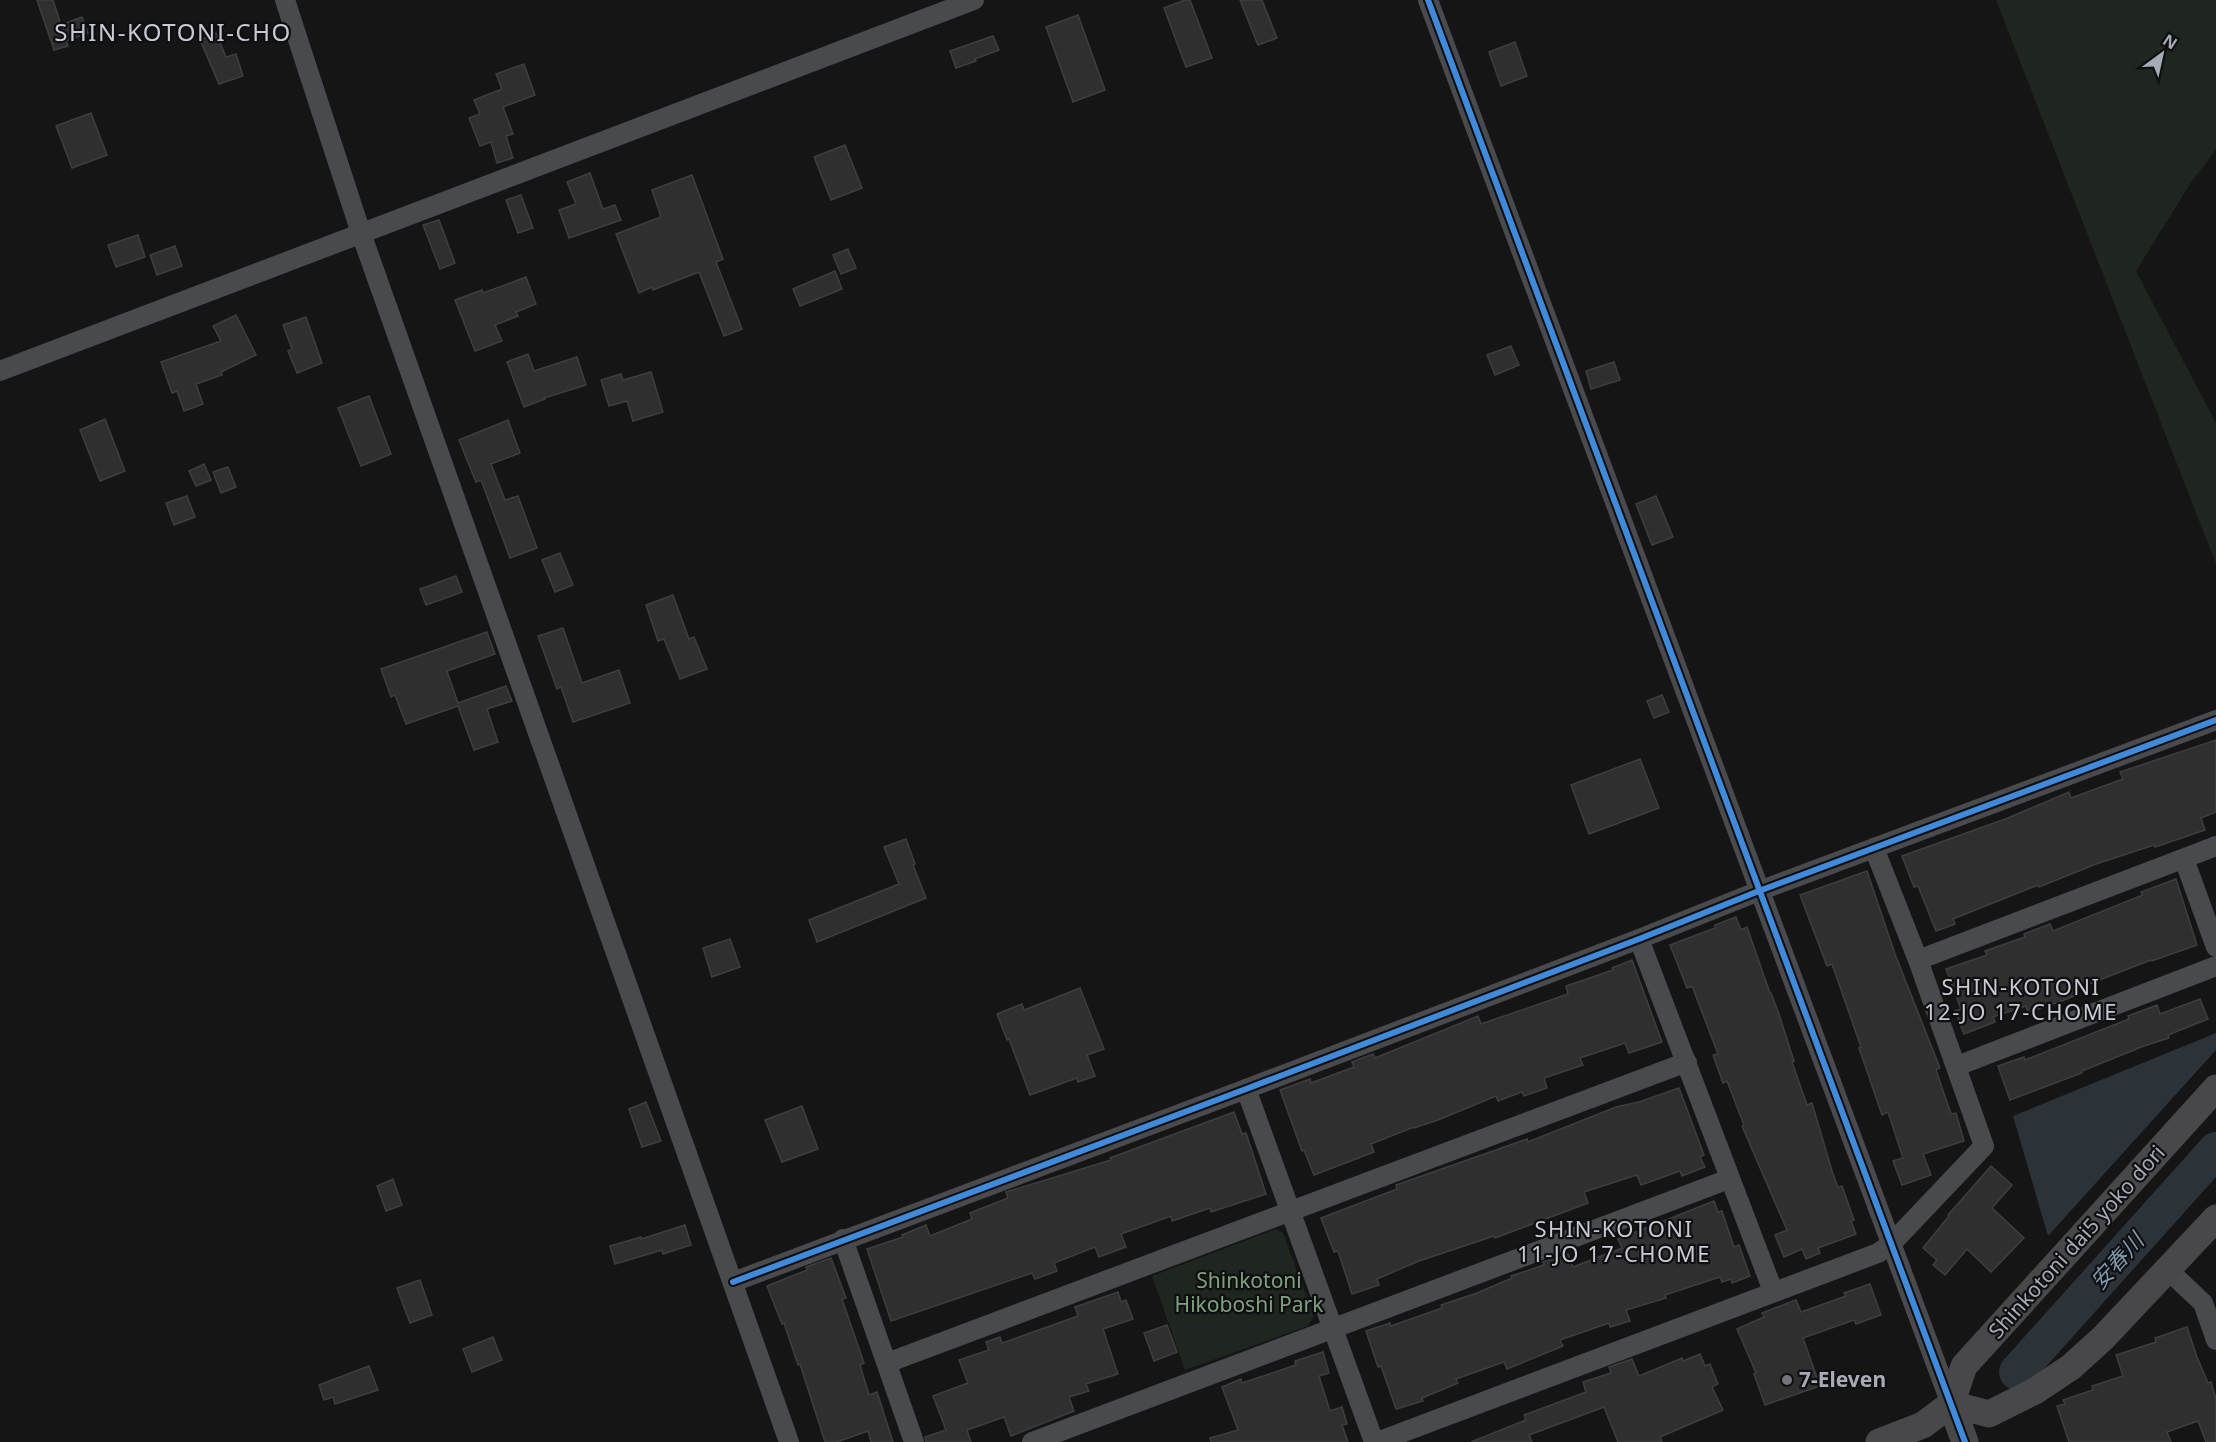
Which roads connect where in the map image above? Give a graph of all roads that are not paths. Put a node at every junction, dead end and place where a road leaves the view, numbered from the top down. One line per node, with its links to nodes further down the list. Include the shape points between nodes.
1 (285, 0): 4 (street)
2 (974, 0): 4 (street)
3 (1428, 0): 10 (street)
4 (362, 233): 5 (street); 25 (street)
5 (0, 371)
6 (2216, 720): 8 (street)
7 (2216, 846): 9 (street)
8 (1874, 848): 10 (street); 13 (street)
9 (2184, 859): 12 (street); 13 (street)
10 (1759, 891): 11 (street); 23 (street)
11 (1639, 939): 15 (street); 18 (street)
12 (2216, 947)
13 (1918, 960): 16 (street)
14 (2216, 966): 16 (street)
15 (1687, 1062): 19 (street); 20 (street)
16 (1957, 1066): 23 (street, via 1984,1146)
17 (2216, 1088): 31 (street, Shinkotoni dai5 yoko dori, via 1964,1366)
18 (1246, 1089): 20 (street); 22 (street)
19 (1729, 1179): 26 (street); 28 (street)
20 (1291, 1210): 28 (street); 30 (street)
21 (2216, 1218): 24 (street)
22 (843, 1239): 25 (street); 30 (street)
23 (1891, 1244): 26 (street, via 1878,1253); 31 (street)
24 (2168, 1270): 27 (street); 31 (street, via 2103,1338 2071,1367 2035,1391 1989,1414)
25 (733, 1282): 32 (street)
26 (1773, 1291): 35 (street)
27 (2209, 1301): 29 (street)
28 (1334, 1328): 34 (street); 35 (street)
29 (2216, 1340)
30 (887, 1364): 33 (street)
31 (1951, 1404): 36 (street, via 1923,1425); 37 (street)
32 (789, 1442)
33 (915, 1442)
34 (1032, 1442)
35 (1376, 1442)
36 (1879, 1442)
37 (1965, 1442)

